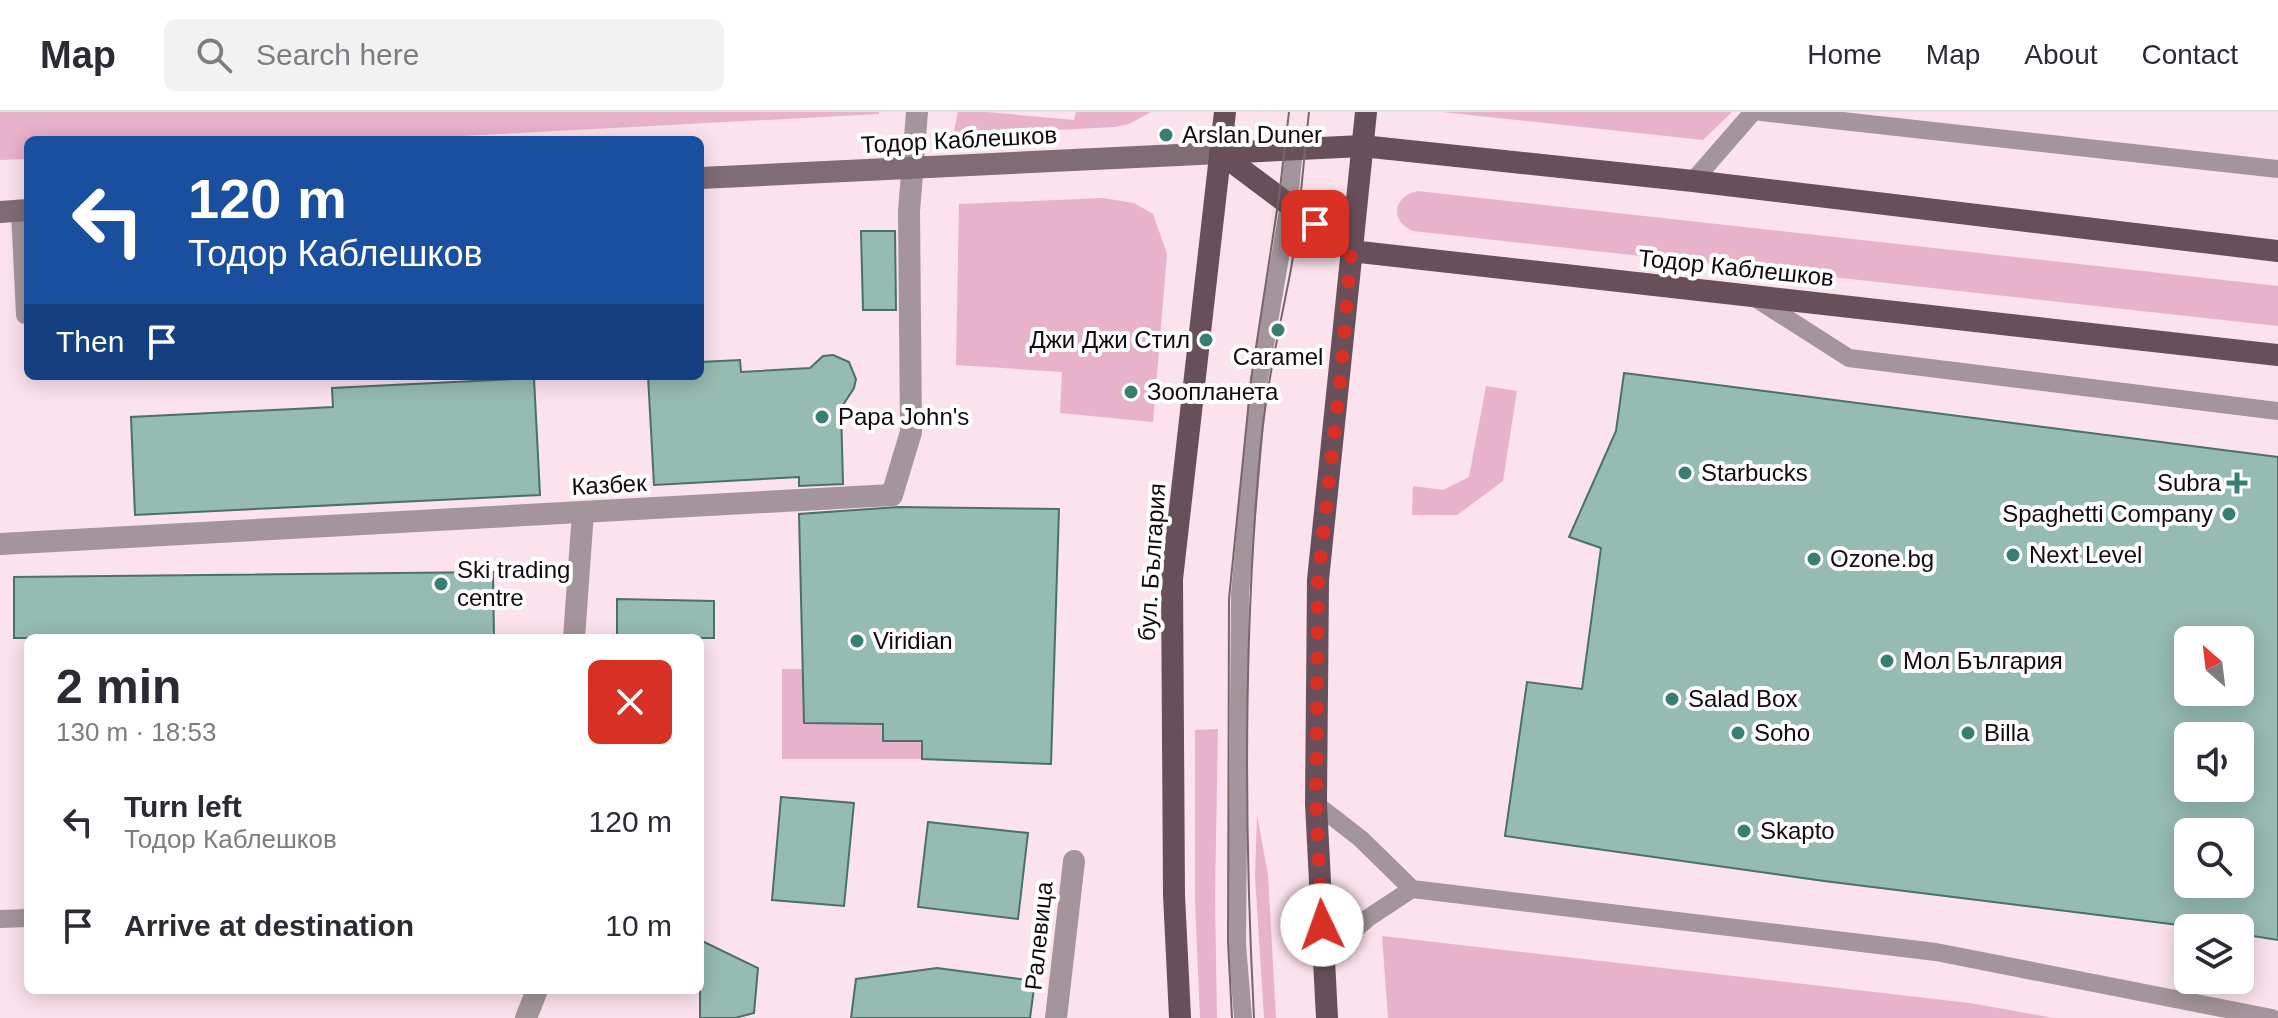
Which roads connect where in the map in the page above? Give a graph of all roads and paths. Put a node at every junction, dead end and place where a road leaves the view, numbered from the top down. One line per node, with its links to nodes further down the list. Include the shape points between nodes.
1 (917, 112): 9 (street)
2 (1225, 112): 8 (main road, бул. България)
3 (1366, 112): 6 (main road)
4 (1753, 112): 12 (lane)
5 (1761, 112): 10 (lane)
6 (1362, 146): 7 (main road, Тодор Каблешков); 12 (main road, Тодор Каблешков); 15 (main road)
7 (1294, 149): 8 (main road, Тодор Каблешков); 13 (lane)
8 (1220, 153): 9 (main road, Тодор Каблешков); 13 (main road); 33 (main road, бул. България, via 1172,579)
9 (912, 168): 11 (main road, Тодор Каблешков); 21 (street, Казбек, via 911,432 892,495)
10 (2278, 169)
11 (704, 178)
12 (1693, 181): 16 (main road, Тодор Каблешков)
13 (1289, 205): 15 (main road); 34 (lane, via 1259,380 1240,594 1237,944)
14 (16, 211): 18 (lane)
15 (1351, 251): 17 (main road, Тодор Каблешков); 24 (main road, via 1318,580)
16 (2278, 251)
17 (1753, 296): 19 (main road, Тодор Каблешков); 20 (lane, via 1849,358)
18 (24, 303)
19 (2278, 355)
20 (2278, 411)
21 (583, 512): 22 (street, Казбек); 23 (street)
22 (0, 544)
23 (574, 634)
24 (1316, 804): 26 (lane); 29 (main road)
25 (1074, 861): 32 (street, Ралевица)
26 (1412, 889): 29 (lane); 36 (lane, via 1936,952)
27 (24, 918): 28 (lane)
28 (0, 919)
29 (1324, 955): 35 (main road)
30 (535, 994): 31 (street)
31 (526, 1018)
32 (1056, 1018)
33 (1180, 1018)
34 (1243, 1018)
35 (1327, 1018)
36 (2272, 1018)

